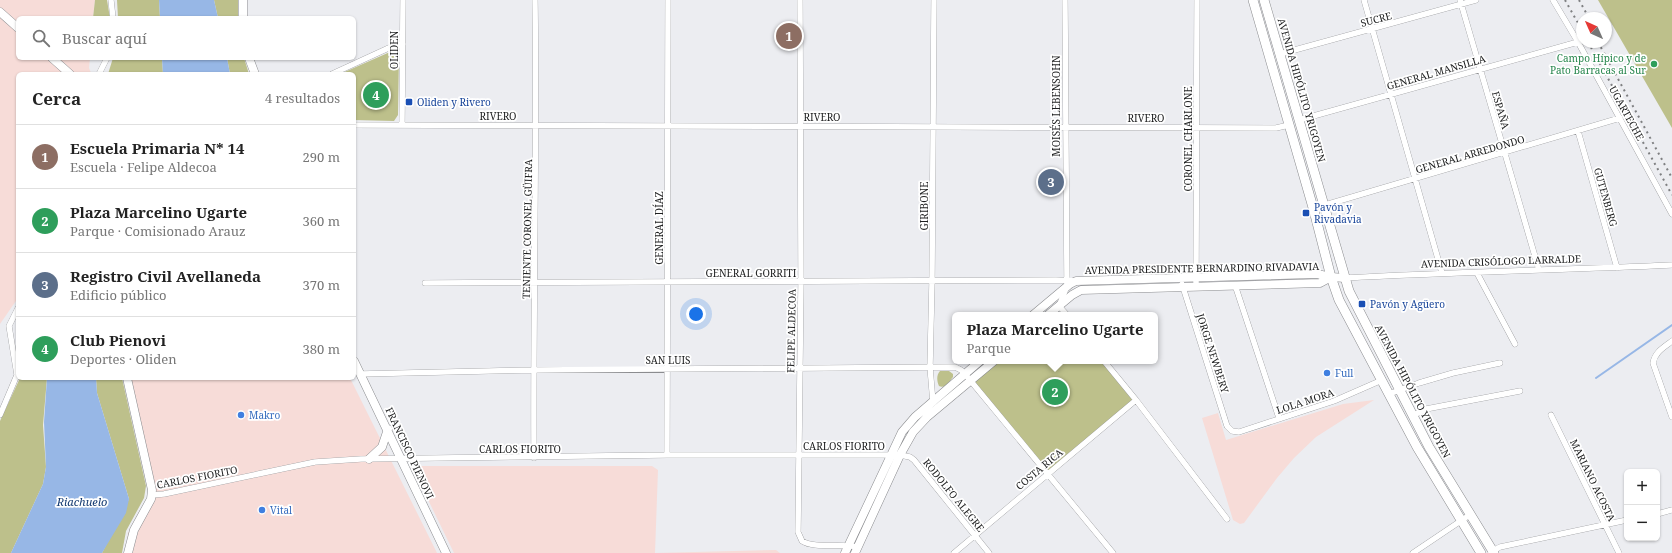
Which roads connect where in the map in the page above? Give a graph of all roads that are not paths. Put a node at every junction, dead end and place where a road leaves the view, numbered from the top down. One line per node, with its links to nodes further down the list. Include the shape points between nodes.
1 (111, 0): 17 (street)
2 (243, 0): 18 (main road)
3 (404, 0): 23 (street, OLIDEN)
4 (535, 0): 39 (street, TENIENTE CORONEL GÜIFRA)
5 (668, 0): 41 (street, GENERAL DÍAZ)
6 (800, 0): 42 (street, FELIPE ALDECOA)
7 (934, 0): 43 (street, GIRIBONE)
8 (1065, 0): 44 (street, MOISÉS LEBENSOHN)
9 (1197, 0): 45 (street, CORONEL CHARLONE)
10 (1253, 0): 40 (main road)
11 (1264, 0): 25 (main road, AVENIDA HIPÓLITO YRIGOYEN)
12 (1364, 0): 20 (street)
13 (1476, 0): 15 (street, SUCRE)
14 (1553, 0): 21 (street, UGARTECHE)
15 (1461, 2): 20 (street, SUCRE); 29 (street, ESPAÑA)
16 (0, 12): 19 (main road)
17 (114, 16)
18 (243, 16)
19 (16, 26)
20 (1373, 29): 25 (street, SUCRE); 34 (street)
21 (1576, 39)
22 (1576, 43): 29 (street, GENERAL MANSILLA)
23 (403, 44): 33 (street, via 393,46); 37 (street, OLIDEN)
24 (1581, 48): 35 (street, UGARTECHE)
25 (1280, 54): 36 (main road, AVENIDA HIPÓLITO YRIGOYEN)
26 (54, 60): 30 (main road)
27 (106, 60): 31 (street)
28 (250, 60): 32 (main road)
29 (1480, 68): 34 (street, GENERAL MANSILLA); 47 (street, ESPAÑA)
30 (68, 72)
31 (100, 72)
32 (253, 72)
33 (336, 72)
34 (1392, 94): 36 (street, GENERAL MANSILLA); 48 (street)
35 (1620, 118): 46 (street, GENERAL ARREDONDO); 50 (street, UGARTECHE)
36 (1299, 120): 49 (main road, AVENIDA HIPÓLITO YRIGOYEN)
37 (402, 124): 38 (street, RIVERO); 39 (street, RIVERO)
38 (356, 125)
39 (537, 125): 41 (street, RIVERO); 60 (street, TENIENTE CORONEL GÜIFRA)
40 (1289, 125): 45 (street, RIVERO, via 1276,128); 57 (main road)
41 (668, 126): 42 (street, RIVERO); 62 (street, GENERAL DÍAZ)
42 (800, 126): 43 (street, RIVERO); 63 (street, FELIPE ALDECOA)
43 (933, 126): 44 (street, RIVERO); 61 (street, GIRIBONE)
44 (1065, 127): 45 (street, RIVERO); 65 (street, MOISÉS LEBENSOHN)
45 (1197, 128): 56 (street, CORONEL CHARLONE)
46 (1578, 131): 47 (street, GENERAL ARREDONDO); 52 (street, GUTENBERG)
47 (1504, 153): 48 (street, GENERAL ARREDONDO); 53 (street, ESPAÑA)
48 (1415, 179): 49 (street, GENERAL ARREDONDO); 54 (street)
49 (1324, 205): 59 (main road, AVENIDA HIPÓLITO YRIGOYEN)
50 (1672, 214)
51 (1672, 265): 52 (street, AVENIDA CRISÓLOGO LARRALDE)
52 (1616, 268): 53 (street, AVENIDA CRISÓLOGO LARRALDE)
53 (1539, 270): 55 (street, AVENIDA CRISÓLOGO LARRALDE)
54 (1442, 273): 55 (street, AVENIDA CRISÓLOGO LARRALDE); 59 (street, AVENIDA CRISÓLOGO LARRALDE)
55 (1477, 273): 75 (street)
56 (1196, 277): 57 (main road, AVENIDA PRESIDENTE BERNARDINO RIVADAVIA, via 1317,274); 58 (main road, AVENIDA PRESIDENTE BERNARDINO RIVADAVIA); 68 (street, CORONEL CHARLONE)
57 (1331, 277): 59 (main road, AVENIDA CRISÓLOGO LARRALDE); 66 (main road, AVENIDA PRESIDENTE BERNARDINO RIVADAVIA, via 1320,282); 90 (main road, via 1339,300)
58 (1182, 278): 65 (main road, AVENIDA PRESIDENTE BERNARDINO RIVADAVIA); 67 (street, JORGE NEWBERY)
59 (1345, 278): 92 (main road, AVENIDA HIPÓLITO YRIGOYEN, via 1352,298)
60 (535, 281): 62 (street, GENERAL GORRITI); 64 (street, GENERAL GORRITI); 84 (street, TENIENTE CORONEL GÜIFRA)
61 (932, 281): 63 (street, GENERAL GORRITI); 65 (street, GENERAL GORRITI); 81 (street, GIRIBONE)
62 (668, 282): 63 (street, GENERAL GORRITI); 82 (street, GENERAL DÍAZ)
63 (801, 282): 83 (street, FELIPE ALDECOA)
64 (425, 283)
65 (1066, 283): 69 (street, MOISÉS LEBENSOHN); 71 (main road, AVENIDA PRESIDENTE BERNARDINO RIVADAVIA)
66 (1235, 285): 68 (main road, AVENIDA PRESIDENTE BERNARDINO RIVADAVIA); 102 (street)
67 (1182, 287): 68 (main road, AVENIDA PRESIDENTE BERNARDINO RIVADAVIA); 69 (main road, AVENIDA PRESIDENTE BERNARDINO RIVADAVIA, via 1081,290); 104 (street, JORGE NEWBERY, via 1227,426)
68 (1196, 287)
69 (1059, 306): 72 (main road, AVENIDA PRESIDENTE BERNARDINO RIVADAVIA); 73 (street)
70 (16, 312): 88 (street, via 9,326)
71 (1036, 312)
72 (1052, 312)
73 (1064, 312)
74 (1672, 341): 101 (street, via 1659,350 1653,363)
75 (1515, 344)
76 (1500, 363): 92 (street, via 1453,373)
77 (977, 364): 86 (main road)
78 (990, 364): 91 (main road)
79 (1106, 364): 95 (street)
80 (356, 365): 85 (main road, FRANCISCO PIENOVI)
81 (930, 368): 83 (street, SAN LUIS); 86 (street, SAN LUIS, via 955,367); 96 (street, GIRIBONE)
82 (667, 369): 83 (street, SAN LUIS); 84 (street, SAN LUIS); 105 (street, GENERAL DÍAZ)
83 (799, 369): 106 (street, FELIPE ALDECOA)
84 (534, 370): 85 (street, SAN LUIS); 110 (street, TENIENTE CORONEL GÜIFRA)
85 (360, 374): 103 (main road, FRANCISCO PIENOVI)
86 (965, 374): 91 (street); 96 (main road)
87 (16, 375): 98 (street)
88 (16, 375)
89 (127, 380): 113 (main road)
90 (1382, 380): 94 (main road); 102 (street, LOLA MORA, via 1334,401)
91 (970, 381): 97 (main road); 112 (street)
92 (1399, 390): 94 (street); 100 (main road, AVENIDA HIPÓLITO YRIGOYEN)
93 (1520, 391): 100 (street, via 1426,409)
94 (1389, 394): 118 (main road)
95 (1136, 400): 112 (street, COSTA RICA); 117 (street)
96 (933, 401): 97 (street, GIRIBONE); 107 (main road, via 908,424)
97 (934, 411): 108 (main road, via 913,432)
98 (0, 415)
99 (1551, 415): 120 (street, MARIANO ACOSTA)
100 (1412, 416): 116 (main road, AVENIDA HIPÓLITO YRIGOYEN)
101 (1672, 417)
102 (1279, 418): 104 (street, LOLA MORA)
103 (388, 429): 109 (main road, FRANCISCO PIENOVI); 111 (main road, via 382,447)
104 (1232, 432)
105 (667, 455): 106 (street, CARLOS FIORITO); 110 (street, CARLOS FIORITO)
106 (800, 455): 107 (street, CARLOS FIORITO); 122 (street, FELIPE ALDECOA, via 798,532 802,541 809,544)
107 (891, 455): 108 (street, CARLOS FIORITO); 122 (main road)
108 (900, 455): 121 (street, RODOLFO ALEGRE, via 914,460); 123 (main road)
109 (401, 458): 110 (street, CARLOS FIORITO); 111 (street, CARLOS FIORITO); 126 (main road, FRANCISCO PIENOVI)
110 (534, 458)
111 (369, 459): 113 (street, CARLOS FIORITO, via 315,462 164,494)
112 (1048, 474): 121 (street, COSTA RICA); 130 (street)
113 (152, 494): 125 (main road, via 134,530)
114 (1672, 510): 115 (street)
115 (1660, 513)
116 (1471, 514): 118 (street); 124 (main road, AVENIDA HIPÓLITO YRIGOYEN)
117 (1227, 519)
118 (1461, 520): 131 (street); 132 (main road)
119 (1624, 521): 120 (street)
120 (1604, 525): 124 (street, via 1500,547); 133 (street, MARIANO ACOSTA)
121 (975, 535): 128 (street, COSTA RICA); 129 (street, RODOLFO ALEGRE)
122 (848, 545): 123 (street); 127 (main road)
123 (856, 550)
124 (1492, 552)
125 (128, 553)
126 (446, 553)
127 (845, 553)
128 (954, 553)
129 (990, 553)
130 (1113, 553)
131 (1413, 553)
132 (1481, 553)
133 (1619, 553)

